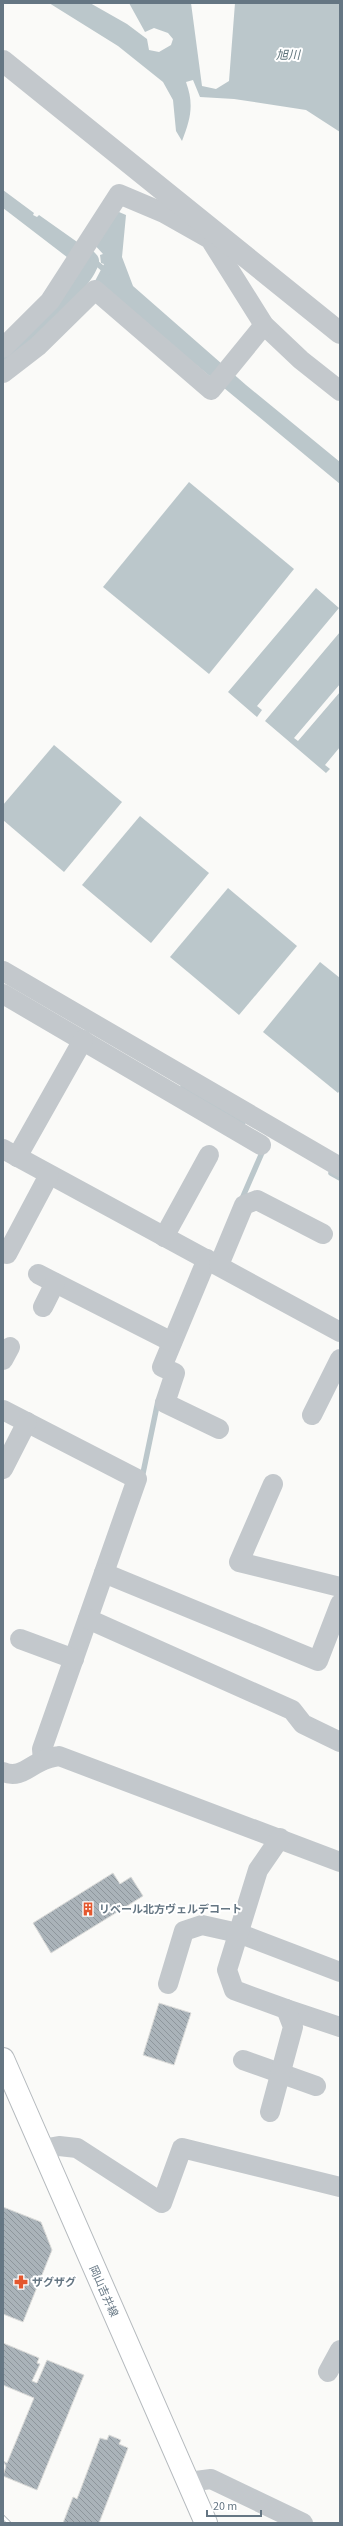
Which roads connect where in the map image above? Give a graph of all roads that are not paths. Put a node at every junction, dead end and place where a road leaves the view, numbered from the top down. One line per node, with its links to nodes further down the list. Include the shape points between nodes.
1 (3, 62): 2 (street)
2 (214, 236): 3 (street); 4 (street); 5 (street, via 119,194 50,301)
3 (264, 325): 6 (street, via 211,390 95,290 38,346); 7 (street); 8 (street, via 301,360)
4 (340, 333)
5 (3, 348)
6 (3, 373)
7 (340, 374)
8 (340, 391)
9 (3, 971): 12 (street)
10 (3, 994): 11 (street)
11 (83, 1040): 12 (street); 14 (street)
12 (225, 1112): 13 (street); 16 (street)
13 (260, 1145)
14 (10, 1153): 17 (street)
15 (209, 1155): 19 (street)
16 (340, 1167)
17 (49, 1175): 19 (street); 20 (street)
18 (323, 1234): 21 (street, via 257,1200 244,1205)
19 (164, 1237): 21 (street)
20 (7, 1254)
21 (213, 1262): 25 (street); 26 (street)
22 (38, 1274): 23 (street)
23 (56, 1282): 24 (street); 26 (street)
24 (43, 1308)
25 (340, 1332)
26 (172, 1342): 31 (street, via 162,1367 175,1373 165,1403)
27 (340, 1359): 29 (street)
28 (3, 1410): 30 (street)
29 (312, 1415)
30 (27, 1422): 32 (street); 34 (street, via 137,1479)
31 (219, 1429)
32 (3, 1469)
33 (273, 1484): 35 (street, via 239,1562)
34 (108, 1575): 36 (street, via 318,1661); 37 (street)
35 (340, 1587)
36 (340, 1604)
37 (92, 1621): 39 (street); 40 (street, via 292,1710 303,1724)
38 (20, 1639): 39 (street)
39 (74, 1658): 41 (street, via 42,1749)
40 (340, 1742)
41 (43, 1760): 42 (street, via 22,1772 12,1775); 43 (street, via 59,1756)
42 (3, 1772)
43 (280, 1838): 44 (street); 45 (street, via 258,1870)
44 (340, 1862)
45 (238, 1933): 46 (street); 47 (street, via 202,1925 184,1932); 48 (street, via 227,1970 234,1990)
46 (340, 1972)
47 (168, 1984)
48 (286, 2009): 49 (street); 52 (street, via 293,2027)
49 (340, 2027)
50 (3, 2059): 54 (main road, 岡山吉井線)
51 (243, 2060): 52 (street)
52 (281, 2073): 53 (street); 55 (street)
53 (316, 2086)
54 (9, 2088): 56 (main road, 岡山吉井線)
55 (270, 2112)
56 (42, 2149): 57 (street, via 59,2146 77,2148 162,2203 182,2148); 60 (main road, 岡山吉井線)
57 (340, 2187)
58 (340, 2350): 59 (street)
59 (328, 2372)
60 (188, 2482): 61 (main road, 岡山吉井線); 62 (street, via 210,2479)
61 (206, 2523)
62 (303, 2523)

